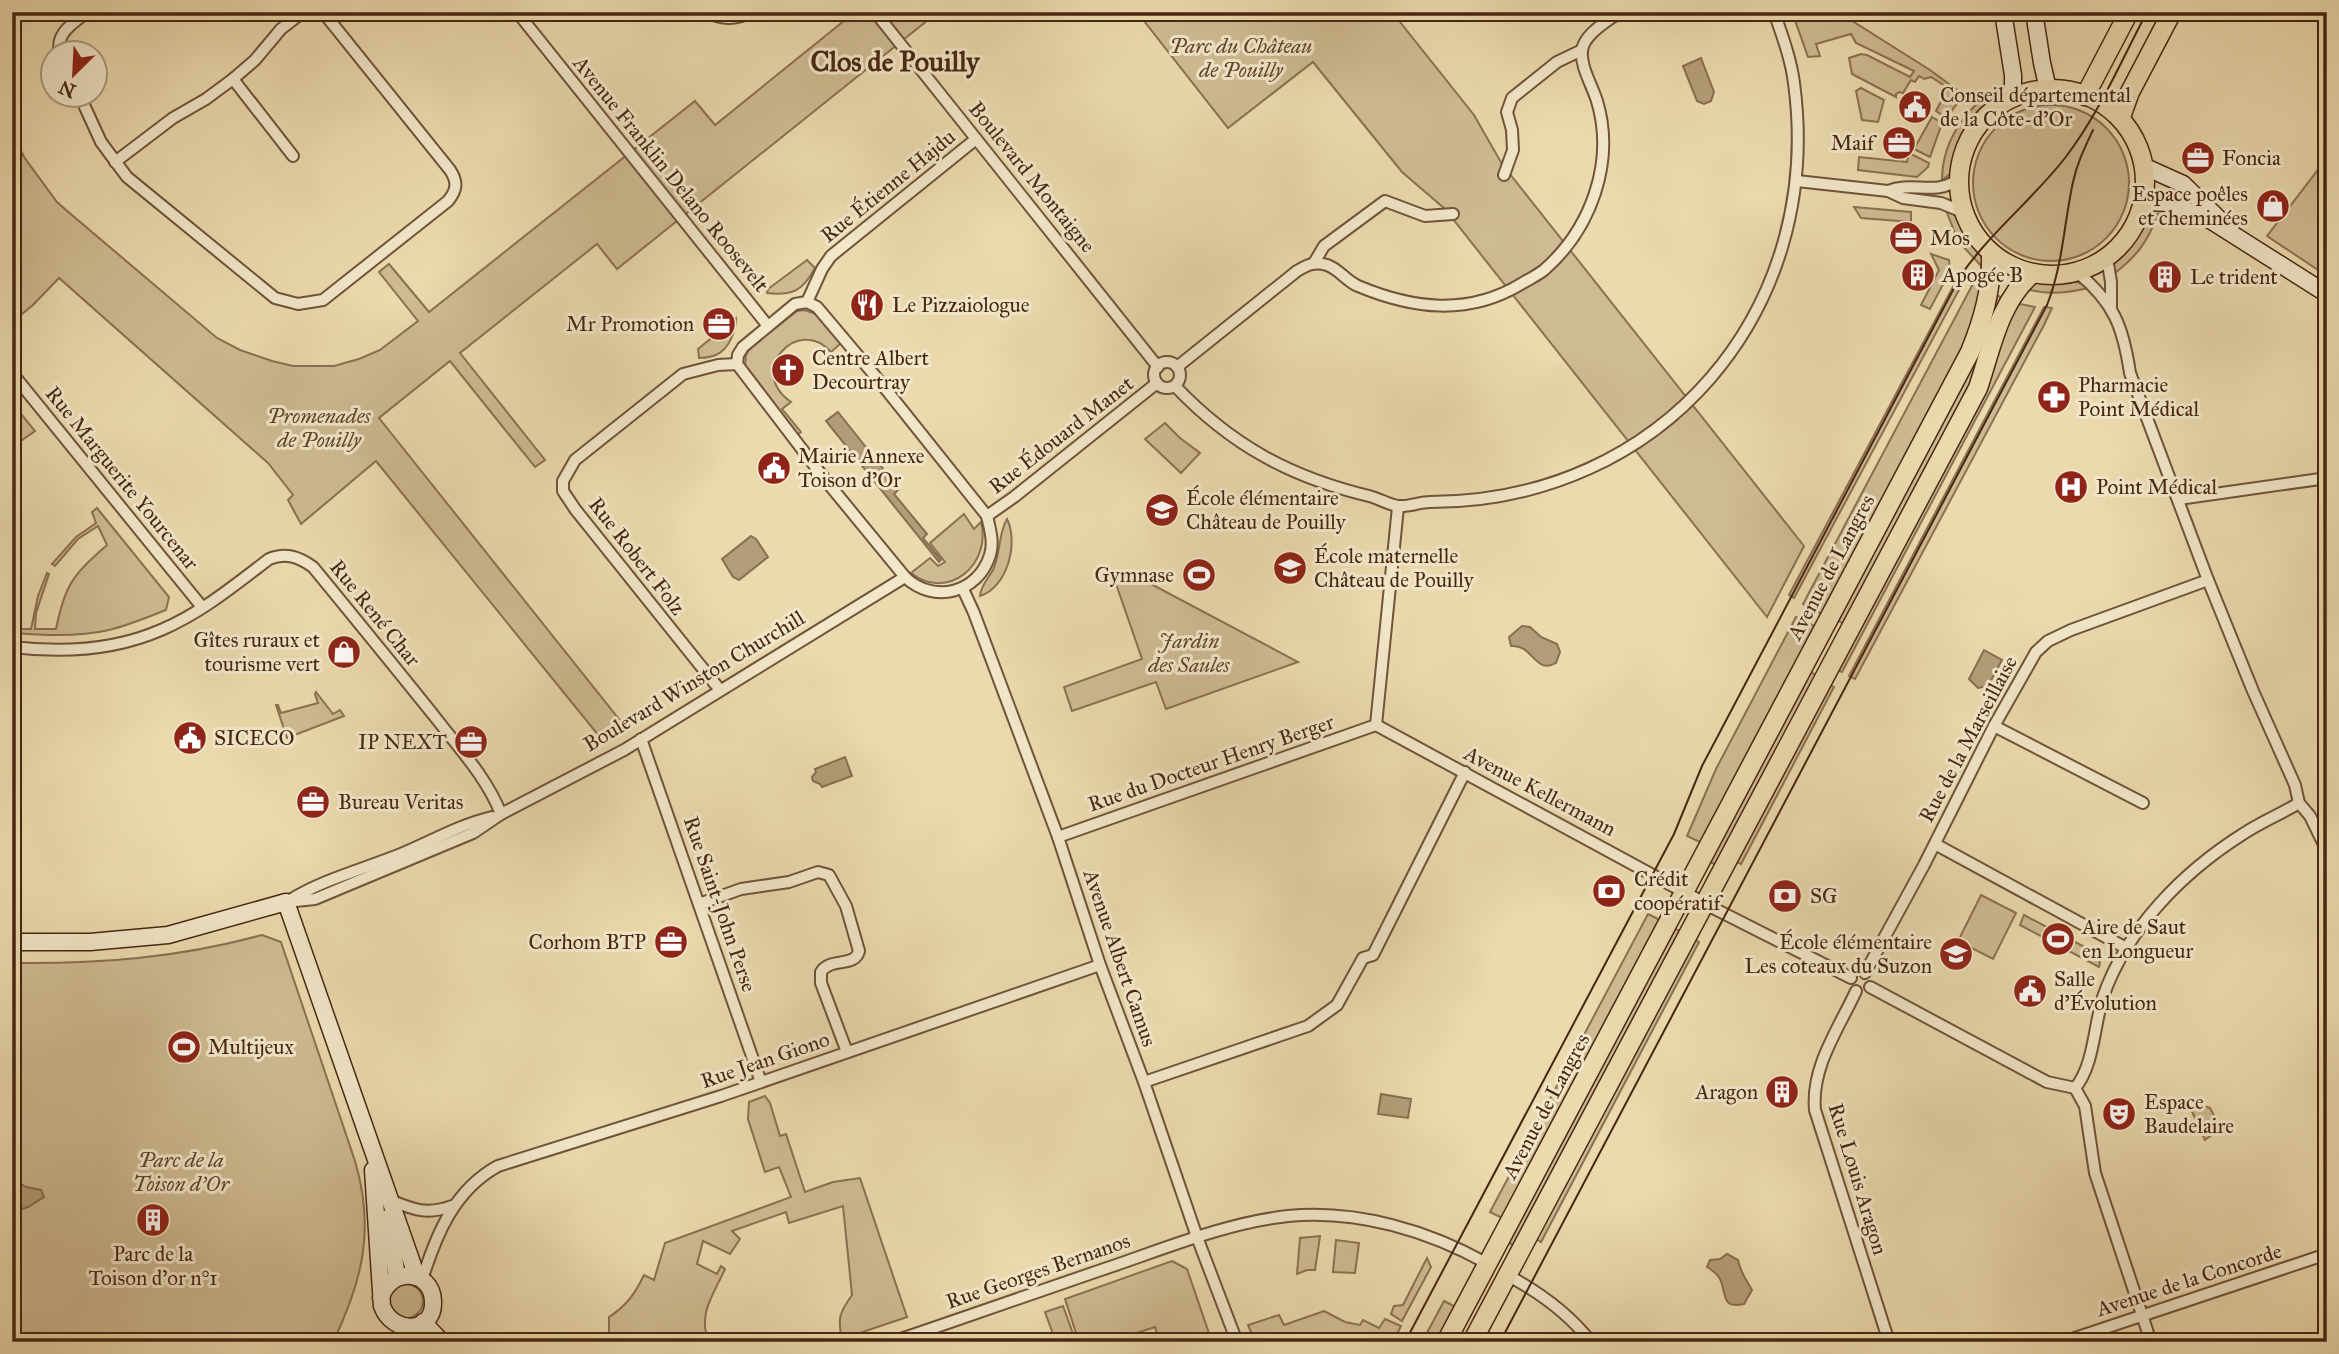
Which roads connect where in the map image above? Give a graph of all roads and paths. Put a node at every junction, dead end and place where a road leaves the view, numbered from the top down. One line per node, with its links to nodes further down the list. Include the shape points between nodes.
1 (88, 12): 14 (street)
2 (303, 12): 16 (street)
3 (323, 12): 24 (street, via 456,182 447,201 330,296 307,304 275,298 127,177)
4 (517, 12): 42 (street, Avenue Franklin Delano Roosevelt)
5 (707, 12): 6 (street, via 737,18)
6 (751, 12)
7 (875, 12): 22 (street, Boulevard Montaigne)
8 (1619, 12): 15 (street, via 1589,36)
9 (1774, 12): 28 (street, via 1794,82)
10 (2003, 12): 19 (street)
11 (2034, 12): 17 (street)
12 (2129, 12): 18 (main road)
13 (2172, 12): 21 (main road)
14 (62, 38)
15 (1582, 50): 26 (street, via 1557,62 1512,98 1507,112 1513,150); 36 (street, via 1603,130 1601,180 1579,228 1543,271 1480,302 1427,306 1378,294)
16 (233, 79): 23 (street); 24 (street)
17 (2048, 89): 18 (main road); 19 (main road)
18 (2085, 96): 21 (main road)
19 (2013, 97): 27 (main road, via 1973,132)
20 (85, 108): 24 (street)
21 (2121, 117): 25 (main road, via 2134,137)
22 (976, 139): 40 (street, Rue Étienne Hajdu, via 831,256); 44 (street, Boulevard Montaigne)
23 (293, 156)
24 (115, 162)
25 (2143, 166): 30 (main road); 33 (street, via 2183,184)
26 (1504, 175)
27 (1957, 180): 29 (street, via 1940,188 1900,186); 31 (main road)
28 (1797, 181): 29 (street); 51 (street, via 1786,238 1748,324 1727,361 1663,425 1616,456 1544,487 1481,500)
29 (1888, 191): 31 (street)
30 (2143, 202): 33 (street, via 2169,203); 35 (main road, via 2121,245)
31 (1963, 212): 34 (main road, via 1973,233)
32 (1453, 214): 36 (street, via 1425,216 1385,201 1324,246)
33 (2234, 234): 39 (street)
34 (1992, 254): 38 (main road); 69 (main road, Avenue de Langres, via 1990,288 1970,352)
35 (2107, 258): 37 (main road); 41 (street)
36 (1314, 263): 45 (street, via 1297,271)
37 (2077, 272): 38 (main road); 41 (street)
38 (2032, 274): 71 (main road, via 2011,298 1978,388)
39 (2327, 294)
40 (807, 302): 42 (street, via 795,304); 52 (street, via 817,307 876,377)
41 (2111, 306): 50 (street, via 2126,341 2130,373)
42 (768, 326): 43 (street, via 743,347)
43 (737, 364): 53 (street); 58 (street, Rue Robert Folz, via 683,374 575,460 563,481 563,491 575,509)
44 (1158, 367): 45 (street, via 1170,363); 47 (street)
45 (1177, 367): 48 (street, via 1180,375)
46 (12, 373): 56 (street, Rue Marguerite Yourcenar)
47 (1157, 383): 48 (street, via 1165,388); 52 (street, Rue Édouard Manet)
48 (1175, 386): 51 (street, via 1227,434 1282,467)
49 (2327, 478): 50 (street)
50 (2179, 499): 54 (street)
51 (1398, 507): 59 (street)
52 (987, 516): 55 (street, via 992,540 989,556 981,573)
53 (905, 577): 55 (street, via 925,590); 58 (street, Boulevard Winston Churchill)
54 (2208, 580): 60 (street, Rue de la Marseillaise, via 2048,641 2031,659); 64 (street)
55 (963, 589): 66 (street, Avenue Albert Camus)
56 (202, 607): 57 (street, Rue René Char, via 162,630 93,648); 65 (street, Rue René Char, via 269,559 287,555 305,561 480,775)
57 (12, 648)
58 (720, 690): 61 (street, Boulevard Winston Churchill)
59 (1376, 725): 62 (street, Avenue Kellermann); 66 (street, Rue du Docteur Henry Berger)
60 (1994, 726): 63 (street); 67 (street, Rue de la Marseillaise)
61 (641, 739): 65 (street, Boulevard Winston Churchill); 72 (street, Rue Saint-John Perse)
62 (1465, 772): 69 (street, Avenue Kellermann); 82 (street, via 1373,956 1363,958 1337,1005 1308,1026)
63 (2143, 803)
64 (2299, 803): 68 (street); 74 (street, via 2242,834 2193,870)
65 (501, 814): 70 (street, Boulevard Winston Churchill, via 466,823 308,888)
66 (1058, 837): 75 (street, Avenue Albert Camus)
67 (1935, 844): 74 (street); 76 (street, Rue de la Marseillaise)
68 (2327, 850)
69 (1686, 892): 71 (street); 90 (main road, Avenue de Langres)
70 (286, 902): 73 (street, Boulevard Winston Churchill, via 168,935); 84 (street)
71 (1705, 903): 77 (street); 91 (main road)
72 (699, 904): 80 (street, via 741,889 789,882 818,872 830,875 846,906 859,951 854,960 827,965 821,972); 81 (street, Rue Saint-John Perse)
73 (12, 942)
74 (2126, 948): 83 (street, via 2102,999 2086,1069)
75 (1100, 965): 80 (street, Rue Jean Giono); 82 (street, Avenue Albert Camus)
76 (1865, 973): 77 (street); 78 (street)
77 (1852, 978): 79 (street, via 1850,984)
78 (1870, 987): 79 (street); 83 (street, via 2047,1082)
79 (1856, 991): 103 (street, Rue Louis Aragon, via 1813,1091 1815,1110)
80 (847, 1052): 81 (street, Rue Jean Giono)
81 (761, 1082): 87 (street, Rue Jean Giono, via 498,1166 475,1181)
82 (1144, 1082): 88 (street, Avenue Albert Camus)
83 (2075, 1088): 95 (street, via 2086,1114 2095,1173)
84 (372, 1153): 85 (street); 94 (street)
85 (383, 1181): 86 (street); 92 (street)
86 (390, 1200): 87 (street, via 424,1211); 93 (street)
87 (453, 1206): 93 (street, Rue Jean Giono)
88 (1197, 1237): 90 (street, Rue Georges Bernanos, via 1260,1220 1327,1215 1393,1226 1448,1243); 98 (street, Rue Georges Bernanos); 99 (street, Avenue Albert Camus)
89 (2327, 1254): 95 (street, Avenue de la Concorde)
90 (1488, 1264): 100 (main road, Avenue de Langres)
91 (1507, 1275): 101 (main road); 102 (street, via 1540,1294)
92 (397, 1277): 93 (street); 94 (street)
93 (419, 1279): 96 (street, via 428,1285 433,1301)
94 (381, 1298): 96 (street, via 385,1314 398,1326)
95 (2142, 1315): 104 (street, Avenue de la Concorde); 105 (street)
96 (423, 1322): 97 (street)
97 (442, 1342)
98 (892, 1342)
99 (1237, 1342)
100 (1446, 1342)
101 (1472, 1342)
102 (1591, 1342)
103 (1889, 1342)
104 (2063, 1342)
105 (2151, 1342)

